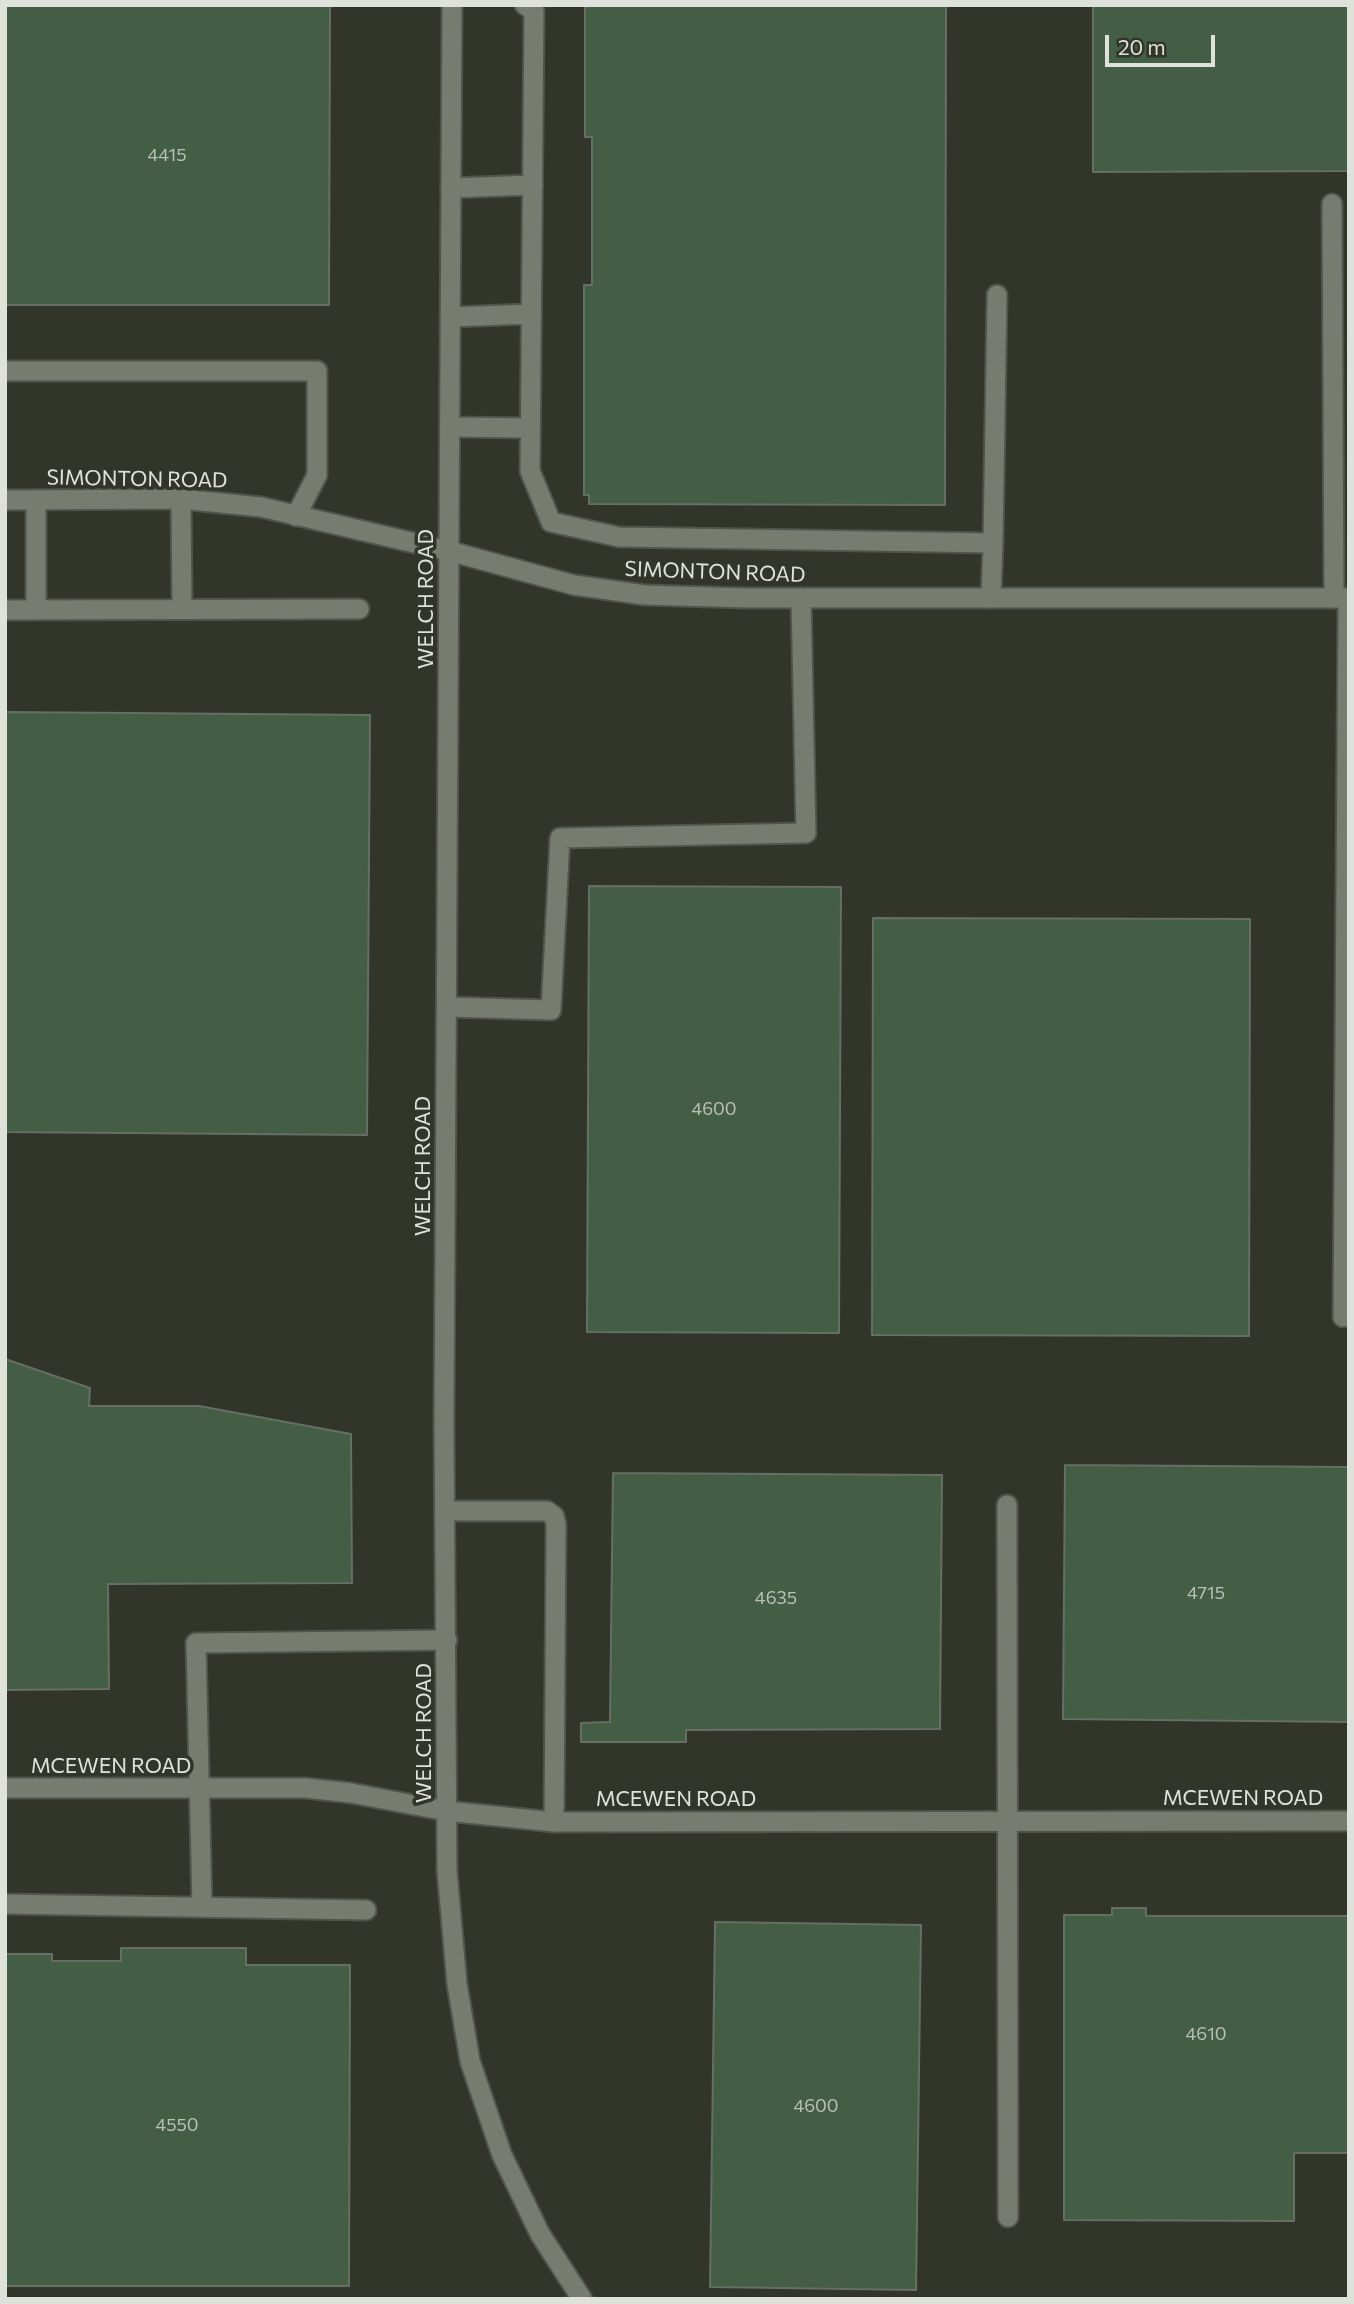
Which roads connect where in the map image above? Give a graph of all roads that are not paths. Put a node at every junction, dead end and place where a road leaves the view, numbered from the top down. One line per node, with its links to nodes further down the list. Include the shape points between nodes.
1 (452, 5): 4 (street, WELCH ROAD)
2 (525, 5): 3 (street, via 534,11)
3 (533, 185): 4 (street); 7 (street)
4 (451, 188): 8 (street, WELCH ROAD)
5 (1332, 204): 20 (street)
6 (997, 295): 16 (street)
7 (531, 314): 8 (street); 11 (street)
8 (450, 317): 10 (street, WELCH ROAD)
9 (5, 371): 15 (street, via 317,371 317,475)
10 (450, 427): 11 (street); 17 (street, WELCH ROAD)
11 (530, 428): 16 (street, via 530,471 551,522 619,537)
12 (181, 499): 14 (street, SIMONTON ROAD); 15 (street, SIMONTON ROAD, via 261,507); 24 (street)
13 (5, 500): 14 (street, SIMONTON ROAD)
14 (36, 500): 23 (street)
15 (296, 516): 17 (street, SIMONTON ROAD)
16 (993, 543): 19 (street)
17 (450, 551): 18 (street, SIMONTON ROAD, via 574,585 645,595); 25 (street, WELCH ROAD)
18 (801, 598): 19 (street, SIMONTON ROAD); 25 (street, via 806,833 560,838 551,1010)
19 (990, 598): 20 (street, SIMONTON ROAD)
20 (1344, 598): 26 (street)
21 (359, 609): 24 (street)
22 (5, 610): 23 (street)
23 (36, 610): 24 (street)
24 (181, 610)
25 (447, 1007): 28 (street, WELCH ROAD)
26 (1343, 1317)
27 (1007, 1505): 33 (street)
28 (445, 1511): 29 (street, WELCH ROAD); 35 (street, via 547,1511 554,1516)
29 (447, 1640): 31 (street, via 196,1643); 32 (street, WELCH ROAD)
30 (5, 1788): 31 (street, MCEWEN ROAD)
31 (200, 1789): 32 (street, MCEWEN ROAD, via 305,1788); 37 (street)
32 (446, 1811): 35 (street, MCEWEN ROAD); 40 (street, WELCH ROAD, via 457,1984 470,2061 502,2155 540,2234)
33 (1007, 1821): 34 (street, MCEWEN ROAD); 35 (street, MCEWEN ROAD); 39 (street)
34 (1349, 1821)
35 (554, 1822)
36 (5, 1904): 37 (street)
37 (202, 1908): 38 (street)
38 (366, 1910)
39 (1008, 2217)
40 (582, 2299)

